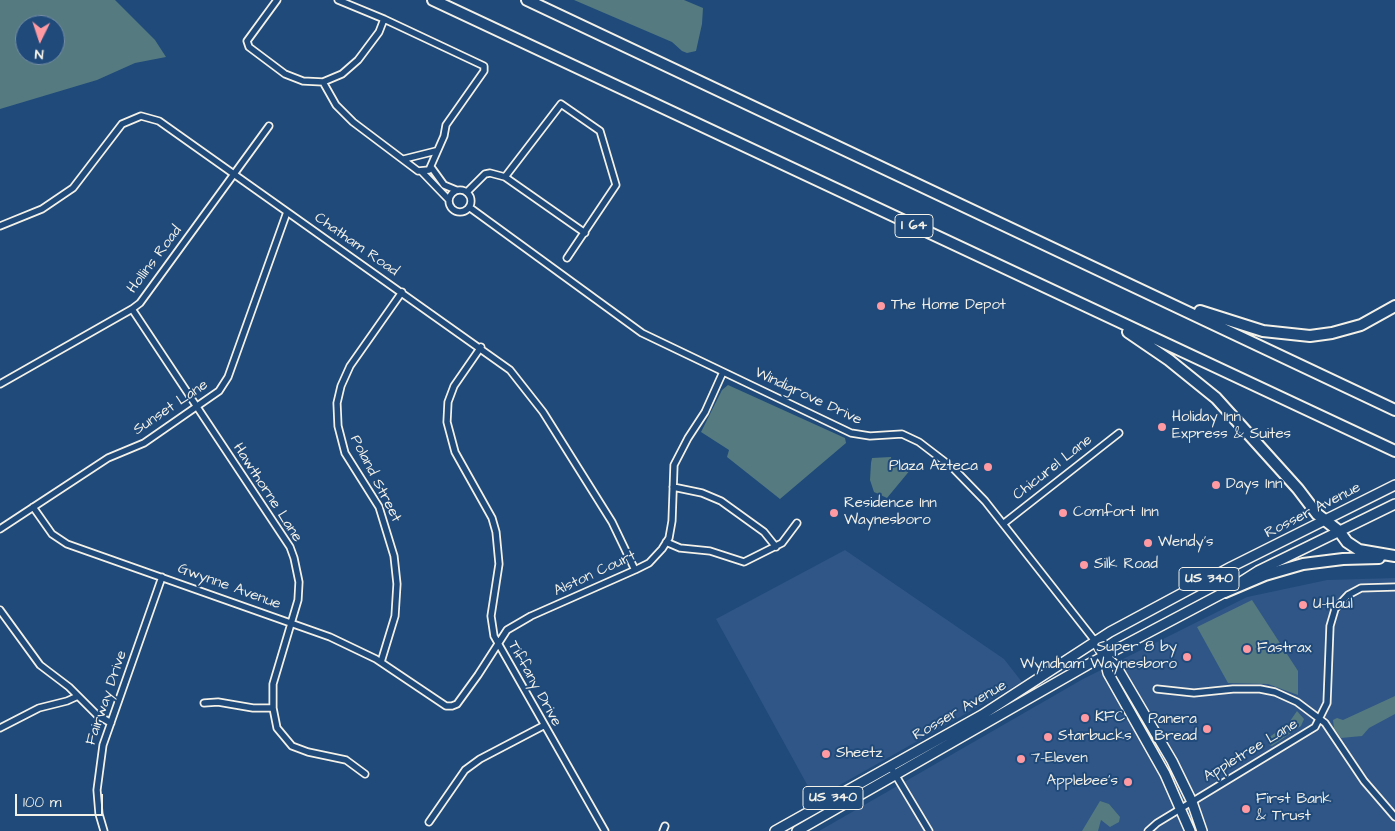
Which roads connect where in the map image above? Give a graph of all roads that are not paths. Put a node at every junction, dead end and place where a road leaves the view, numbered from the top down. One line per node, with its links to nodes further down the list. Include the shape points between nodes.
1 (277, 0): 6 (street, via 247,41 249,47 285,74 303,81)
2 (338, 0): 5 (street)
3 (433, 0): 27 (highway, I 64)
4 (527, 0): 25 (highway, I 64)
5 (384, 19): 6 (street, via 379,32 358,60 342,74); 8 (street, via 484,66 484,71 446,125)
6 (323, 82): 11 (street, via 336,105 353,122)
7 (269, 126): 15 (street, Hollins Road)
8 (436, 151): 9 (street); 12 (street)
9 (427, 154): 10 (street); 12 (street)
10 (415, 157): 11 (street); 13 (street)
11 (404, 159): 13 (street)
12 (432, 165): 14 (street); 17 (street, via 444,185)
13 (414, 168): 14 (street)
14 (422, 172): 19 (street)
15 (234, 174): 21 (street, Chatham Road); 22 (street, Chatham Road, via 159,121 148,117 134,118 117,128 82,178 63,196 42,209); 29 (street, Hollins Road)
16 (505, 177): 18 (street, via 485,174); 23 (street); 23 (street, via 561,104 600,131 616,185)
17 (456, 190): 18 (street); 19 (street)
18 (467, 192): 20 (street, via 471,199)
19 (449, 200): 20 (street, via 456,211)
20 (469, 207): 31 (street, Windigrove Drive, via 632,327)
21 (287, 212): 26 (street, Chatham Road); 33 (street, Sunset Lane, via 228,377 219,391)
22 (0, 226)
23 (584, 233): 24 (street)
24 (567, 258)
25 (1116, 278): 28 (highway, via 1206,314 1282,334 1310,336 1342,331); 34 (highway, I 64)
26 (402, 292): 30 (street, Chatham Road); 58 (street, Poland Street, via 350,366 337,403 338,426 345,453 379,507 394,556 397,584 395,616)
27 (1078, 302): 36 (highway, I 64); 41 (highway, via 1142,341 1202,386 1237,419 1317,514)
28 (1395, 306)
29 (132, 309): 32 (street, Hollins Road); 33 (street, Hawthorne Lane)
30 (481, 348): 49 (street, Chatham Road, via 510,370 529,393 612,522); 56 (street, Tiffany Drive, via 454,386 448,402 447,422 455,452 492,518 496,532 499,564 491,616)
31 (723, 372): 38 (street, Alston Court, via 705,412 678,458 673,472); 43 (street, Windigrove Drive, via 858,435 902,434 912,438 964,479)
32 (1, 383)
33 (197, 408): 40 (street, Sunset Lane, via 144,442 108,458); 54 (street, Hawthorne Lane, via 290,547 298,571 299,587)
34 (1395, 410)
35 (1119, 433): 43 (street, Chicurel Lane)
36 (1395, 451)
37 (1395, 485): 41 (main road, Rosser Avenue / US 340)
38 (673, 487): 46 (street, Alston Court, via 672,521); 47 (street, via 702,492 722,501 764,532)
39 (1395, 504): 45 (main road, Rosser Avenue / US 340)
40 (33, 507): 44 (street, Sunset Lane); 50 (street, Gwynne Avenue, via 44,526 59,540)
41 (1326, 520): 45 (highway); 55 (main road, Rosser Avenue / US 340)
42 (797, 523): 47 (street)
43 (1003, 524): 55 (street, Windigrove Drive)
44 (0, 529)
45 (1339, 532): 48 (highway, via 1360,550); 52 (main road, Rosser Avenue / US 340, via 1258,571)
46 (666, 542): 47 (street, via 744,562); 49 (street, Alston Court, via 656,557)
47 (776, 547)
48 (1395, 557): 52 (highway, via 1304,564 1265,575)
49 (635, 570): 56 (street, Alston Court, via 519,622 507,630)
50 (162, 577): 54 (street, Gwynne Avenue); 65 (street, Fairway Drive)
51 (1395, 587): 64 (street, Appletree Lane, via 1356,590 1336,609 1330,631 1327,703)
52 (1225, 592): 57 (main road, Rosser Avenue / US 340)
53 (0, 610): 61 (street, via 40,665)
54 (292, 623): 58 (street, Gwynne Avenue); 63 (street, Hawthorne Lane, via 275,674)
55 (1095, 641): 57 (main road); 68 (main road, Rosser Avenue / US 340, via 1019,692)
56 (497, 645): 60 (street, Alston Court, via 457,704 446,706); 66 (street, Tiffany Drive)
57 (1104, 656): 70 (main road, Rosser Avenue / US 340); 71 (main road, via 1116,666); 72 (main road, via 1108,672)
58 (382, 662): 60 (street, Gwynne Avenue)
59 (1157, 689): 64 (street, via 1194,693 1242,688 1268,690 1297,702)
60 (422, 690)
61 (78, 696): 65 (street, via 97,715); 67 (street, via 39,708)
62 (204, 703): 63 (street)
63 (273, 708): 69 (street, Hawthorne Lane, via 277,728 292,746 346,760)
64 (1320, 719): 71 (street, Appletree Lane, via 1304,735); 73 (street)
65 (111, 723): 75 (street, Fairway Drive, via 98,776 97,802)
66 (543, 726): 74 (street, via 488,754 465,770); 76 (street, Tiffany Drive)
67 (0, 728)
68 (890, 766): 70 (street); 77 (main road, Rosser Avenue / US 340)
69 (365, 774)
70 (896, 775): 78 (main road, Rosser Avenue / US 340); 79 (street)
71 (1192, 802): 72 (street, Appletree Lane); 82 (main road)
72 (1182, 809): 80 (street, Appletree Lane); 81 (main road)
73 (1395, 817)
74 (428, 822)
75 (104, 831)
76 (604, 831)
77 (775, 831)
78 (797, 831)
79 (929, 831)
80 (1148, 831)
81 (1190, 831)
82 (1202, 831)

